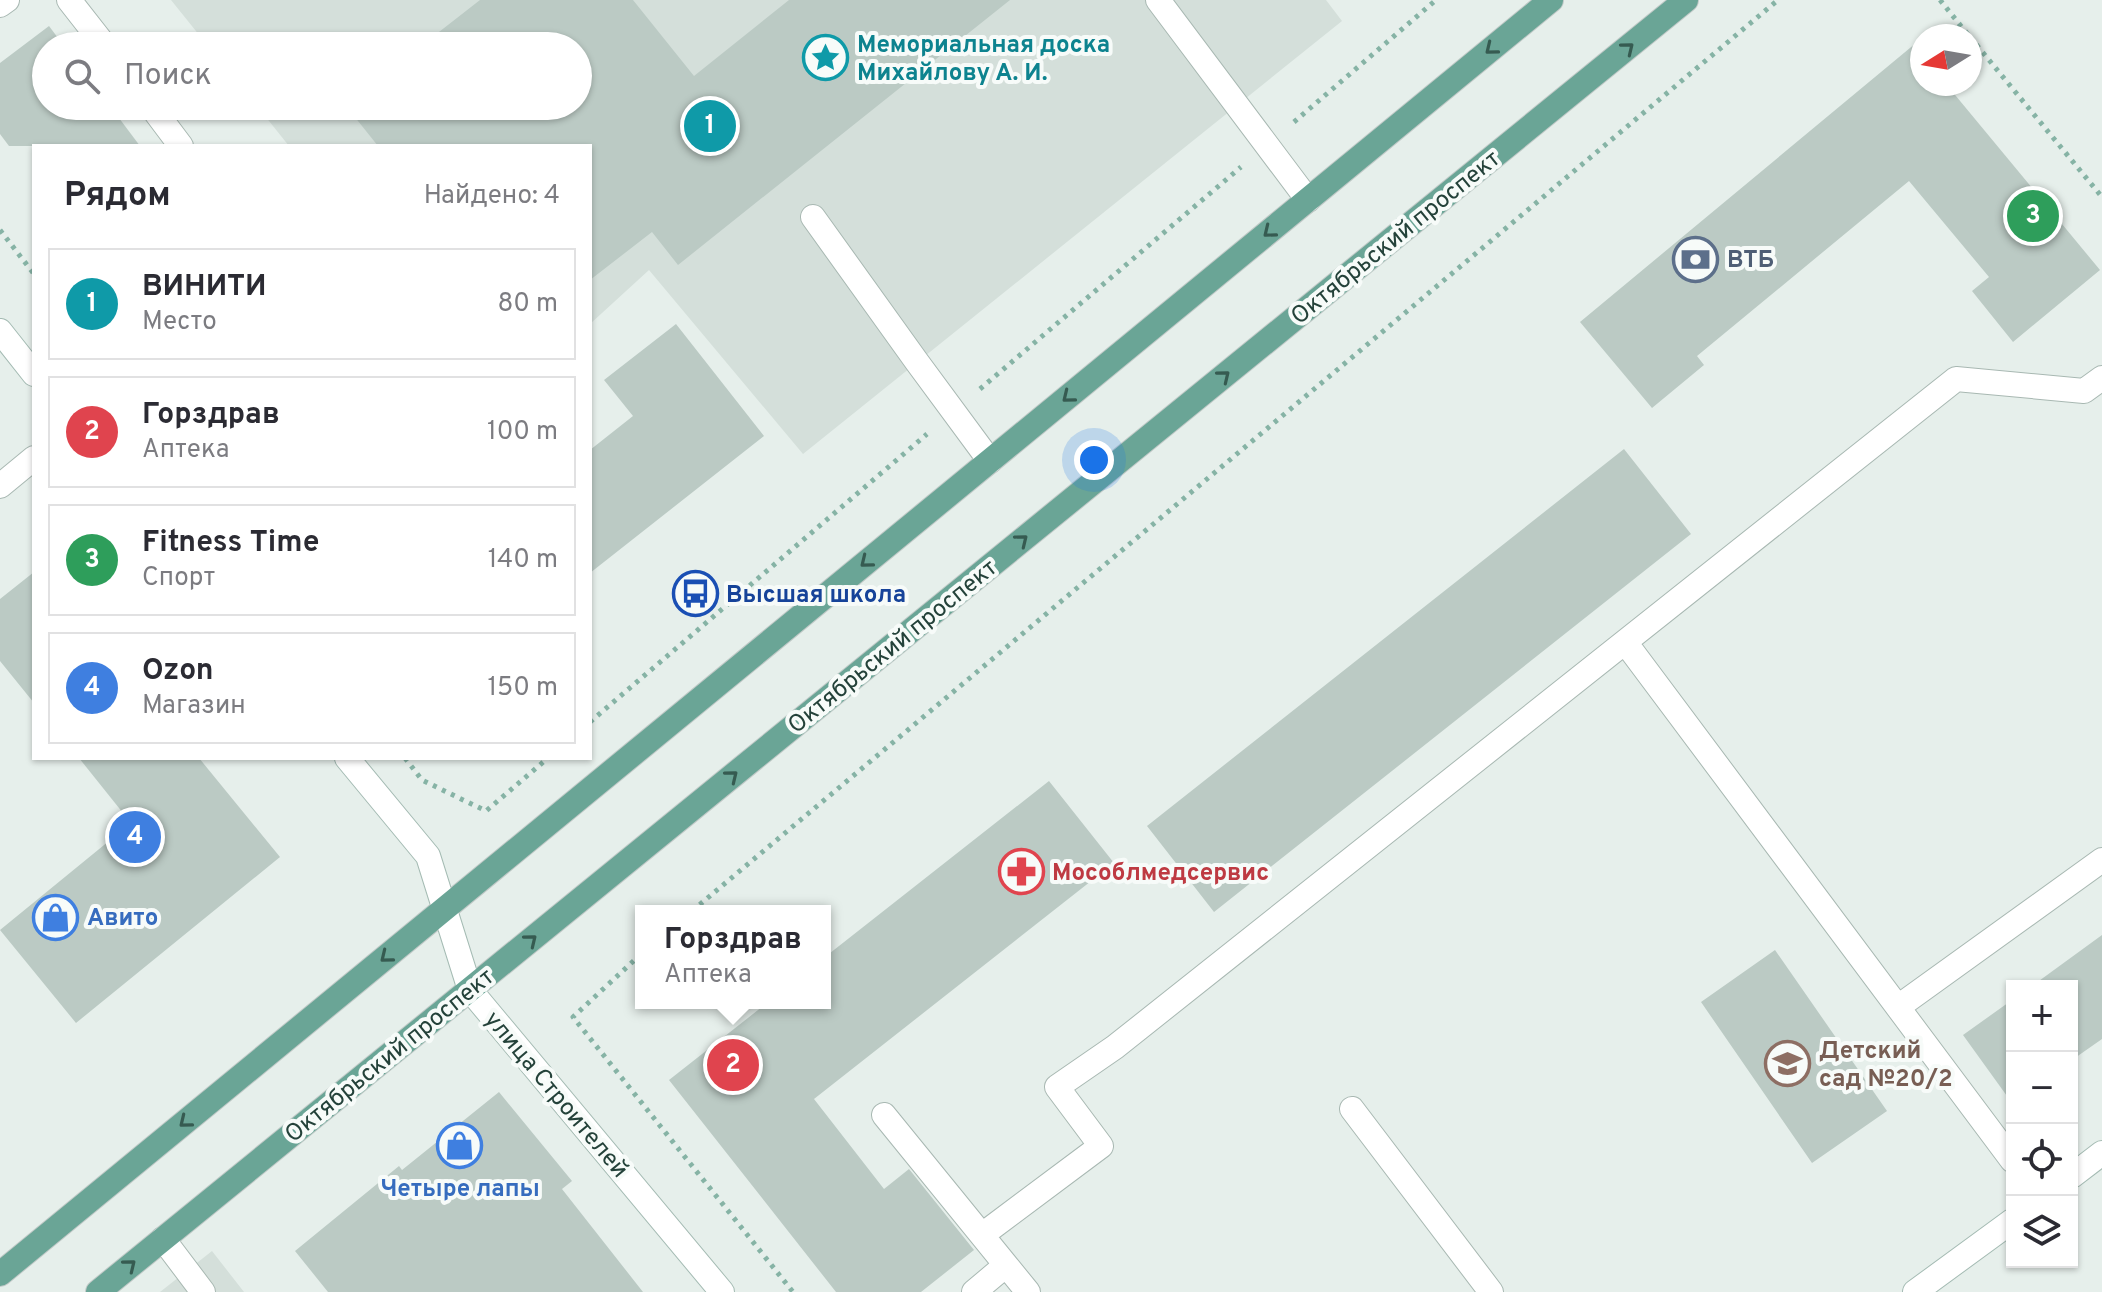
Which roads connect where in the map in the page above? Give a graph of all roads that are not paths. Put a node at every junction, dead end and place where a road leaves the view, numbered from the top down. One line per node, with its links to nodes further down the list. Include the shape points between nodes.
1 (7, 0): 6 (street)
2 (69, 0): 7 (street)
3 (1158, 0): 10 (street)
4 (1551, 0): 10 (main road, one-way to 10)
5 (1686, 0): 22 (main road, Октябрьский проспект, one-way to 5)
6 (0, 5)
7 (94, 32)
8 (162, 120): 9 (street)
9 (180, 144)
10 (1308, 200): 16 (main road, one-way to 16)
11 (813, 217): 16 (street)
12 (0, 331): 13 (street)
13 (32, 371)
14 (2102, 378): 18 (street, via 2084,391 1956,379)
15 (32, 460): 17 (street)
16 (990, 461): 21 (main road, one-way to 21)
17 (0, 486)
18 (1625, 642): 23 (street); 30 (street, via 1115,1047 1057,1087 1101,1146)
19 (349, 760): 21 (street, улица Строителей, via 428,856)
20 (2102, 860): 23 (street)
21 (446, 908): 22 (street, улица Строителей); 33 (main road, one-way to 33)
22 (470, 990): 31 (main road, Октябрьский проспект); 36 (street, улица Строителей)
23 (1898, 1007): 26 (street)
24 (1352, 1109): 39 (street)
25 (884, 1115): 30 (street)
26 (2006, 1152)
27 (2102, 1153): 28 (street)
28 (2078, 1171)
29 (2006, 1225): 40 (street)
30 (982, 1235): 32 (street)
31 (163, 1239): 34 (main road, Октябрьский проспект, one-way to 31); 35 (street)
32 (1006, 1265): 37 (street); 38 (street)
33 (0, 1274)
34 (98, 1292)
35 (203, 1292)
36 (722, 1292)
37 (974, 1292)
38 (1028, 1292)
39 (1491, 1292)
40 (1915, 1292)

